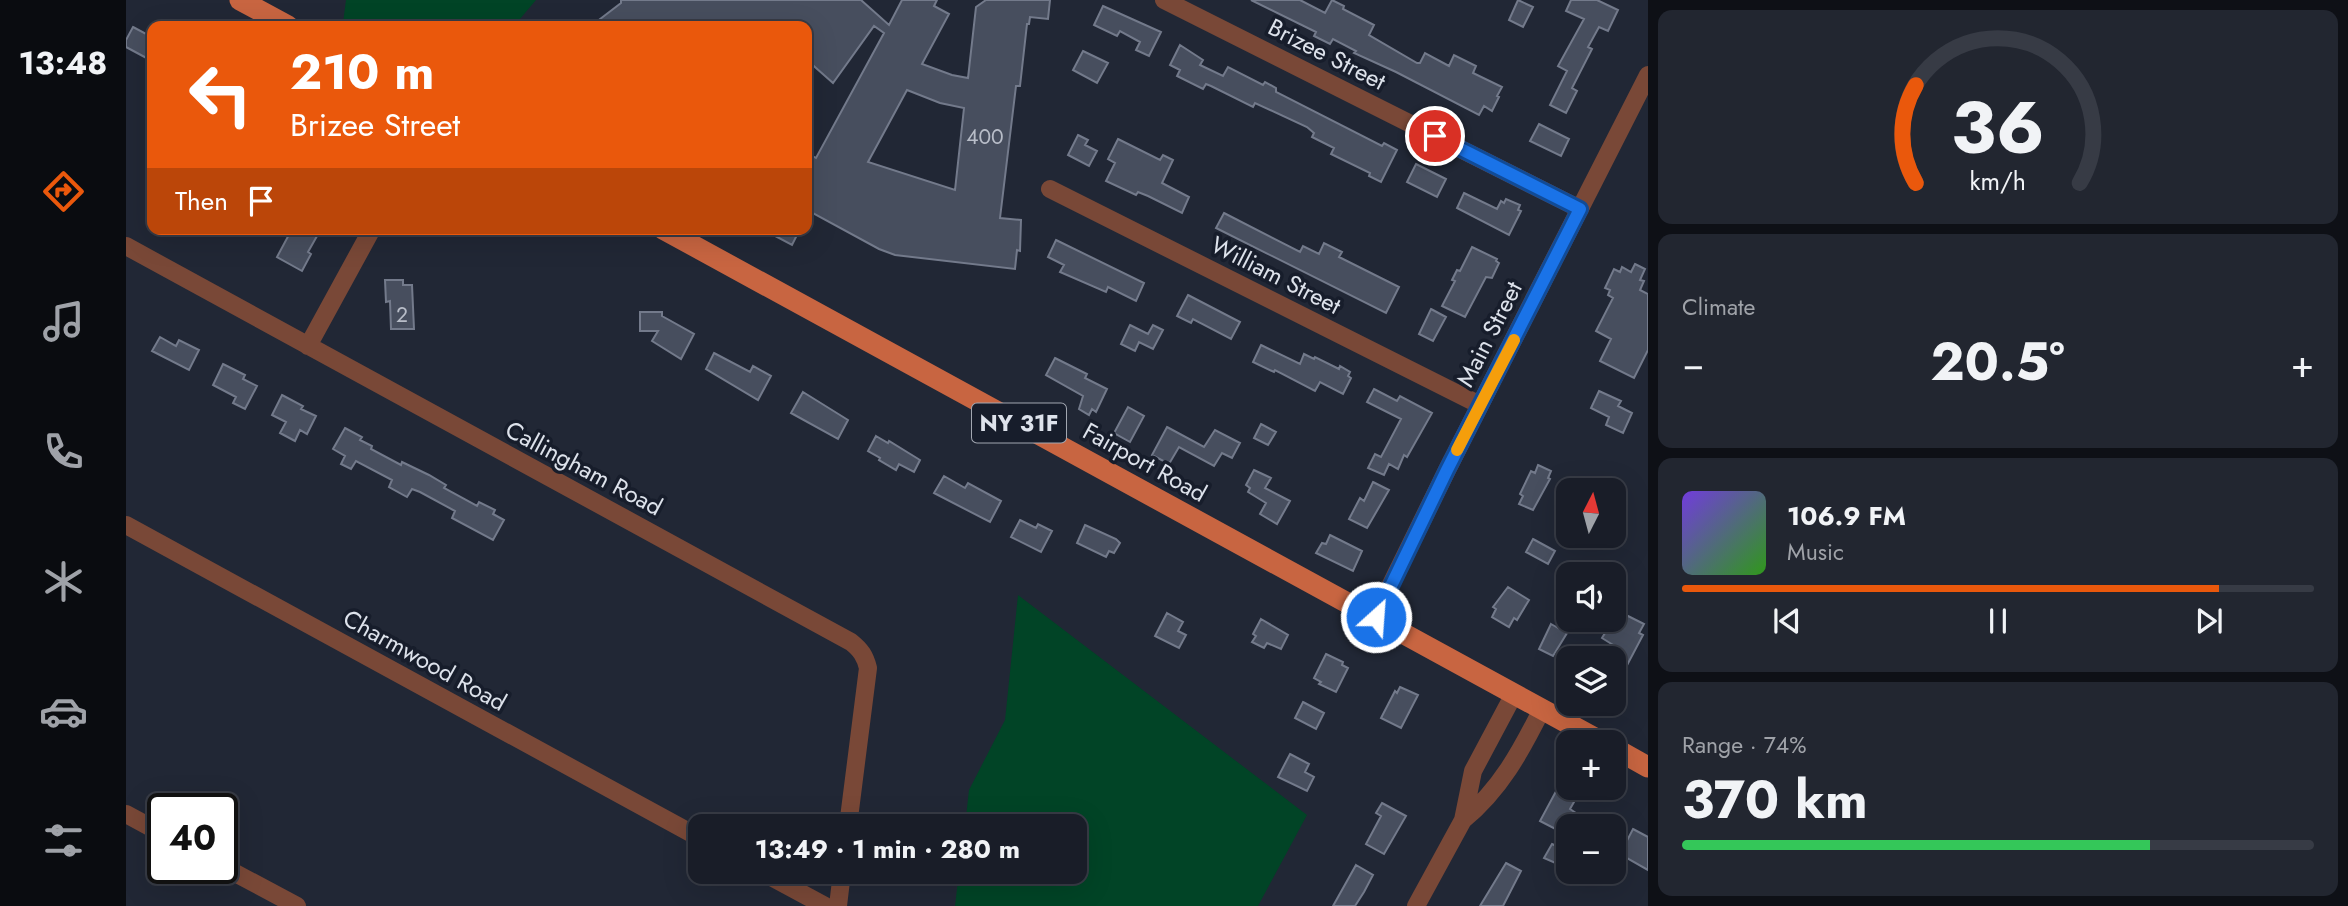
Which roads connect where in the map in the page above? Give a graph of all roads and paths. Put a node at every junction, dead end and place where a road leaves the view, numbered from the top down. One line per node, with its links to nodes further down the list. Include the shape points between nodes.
1 (240, 0): 3 (main road)
2 (1164, 0): 6 (street, Brizee Street)
3 (279, 21)
4 (1648, 75): 6 (street, Main Street)
5 (1050, 189): 11 (street, William Street)
6 (1580, 209): 11 (street, Main Street)
7 (369, 235): 10 (street)
8 (674, 235): 13 (main road, Fairport Road / NY 31F)
9 (126, 246): 10 (street, Callingham Road)
10 (307, 346): 20 (street, Callingham Road, via 861,649 868,668)
11 (1480, 405): 13 (street, Main Street)
12 (126, 525): 23 (street, Charmwood Road)
13 (1376, 617): 14 (main road, Fairport Road / NY 31F)
14 (1514, 694): 15 (main road, Fairport Road / NY 31F); 21 (street, via 1473,771)
15 (1542, 709): 16 (main road, Fairport Road / NY 31F); 21 (street, via 1510,770 1481,806)
16 (1580, 730)
17 (1626, 755): 18 (main road)
18 (1648, 767)
19 (126, 814): 22 (street)
20 (850, 814)
21 (1463, 820): 30 (street)
22 (147, 825)
23 (688, 831)
24 (238, 875): 27 (street)
25 (784, 884): 28 (street)
26 (841, 884): 29 (street)
27 (293, 905)
28 (825, 906)
29 (838, 906)
30 (1416, 906)

